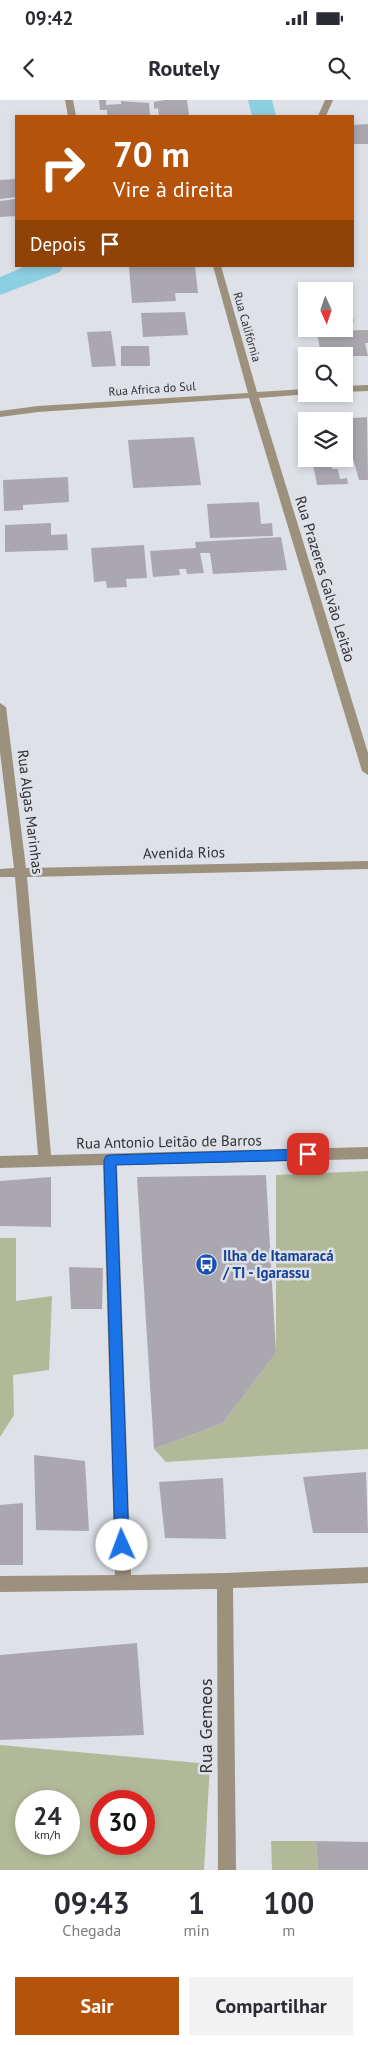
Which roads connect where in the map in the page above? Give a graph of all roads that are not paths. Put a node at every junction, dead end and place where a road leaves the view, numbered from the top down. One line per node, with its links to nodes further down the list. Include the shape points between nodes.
1 (69, 100): 3 (street)
2 (329, 100): 4 (street)
3 (72, 115)
4 (322, 115)
5 (217, 267): 9 (street, Rua Califórnia)
6 (368, 388): 7 (street)
7 (353, 389)
8 (298, 392): 9 (street, Rua Africa do Sul)
9 (253, 395): 10 (street, Rua Africa do Sul); 12 (street, Rua Prazeres Galvão Leitão)
10 (0, 414)
11 (0, 706): 15 (street, Rua Algas Marinhas)
12 (368, 771)
13 (368, 865): 15 (street, Avenida Rios)
14 (0, 873): 15 (street, Avenida Rios)
15 (21, 873): 18 (street, Rua Algas Marinhas)
16 (368, 1153): 17 (street, Rua Antonio Leitão de Barros)
17 (110, 1160): 18 (street, Rua Antonio Leitão de Barros); 23 (street)
18 (45, 1161): 19 (street, Rua Antonio Leitão de Barros)
19 (0, 1162)
20 (368, 1575): 21 (street)
21 (225, 1581): 23 (street); 24 (street, Rua Gemeos)
22 (0, 1584): 23 (street)
23 (123, 1584)
24 (227, 1870)

